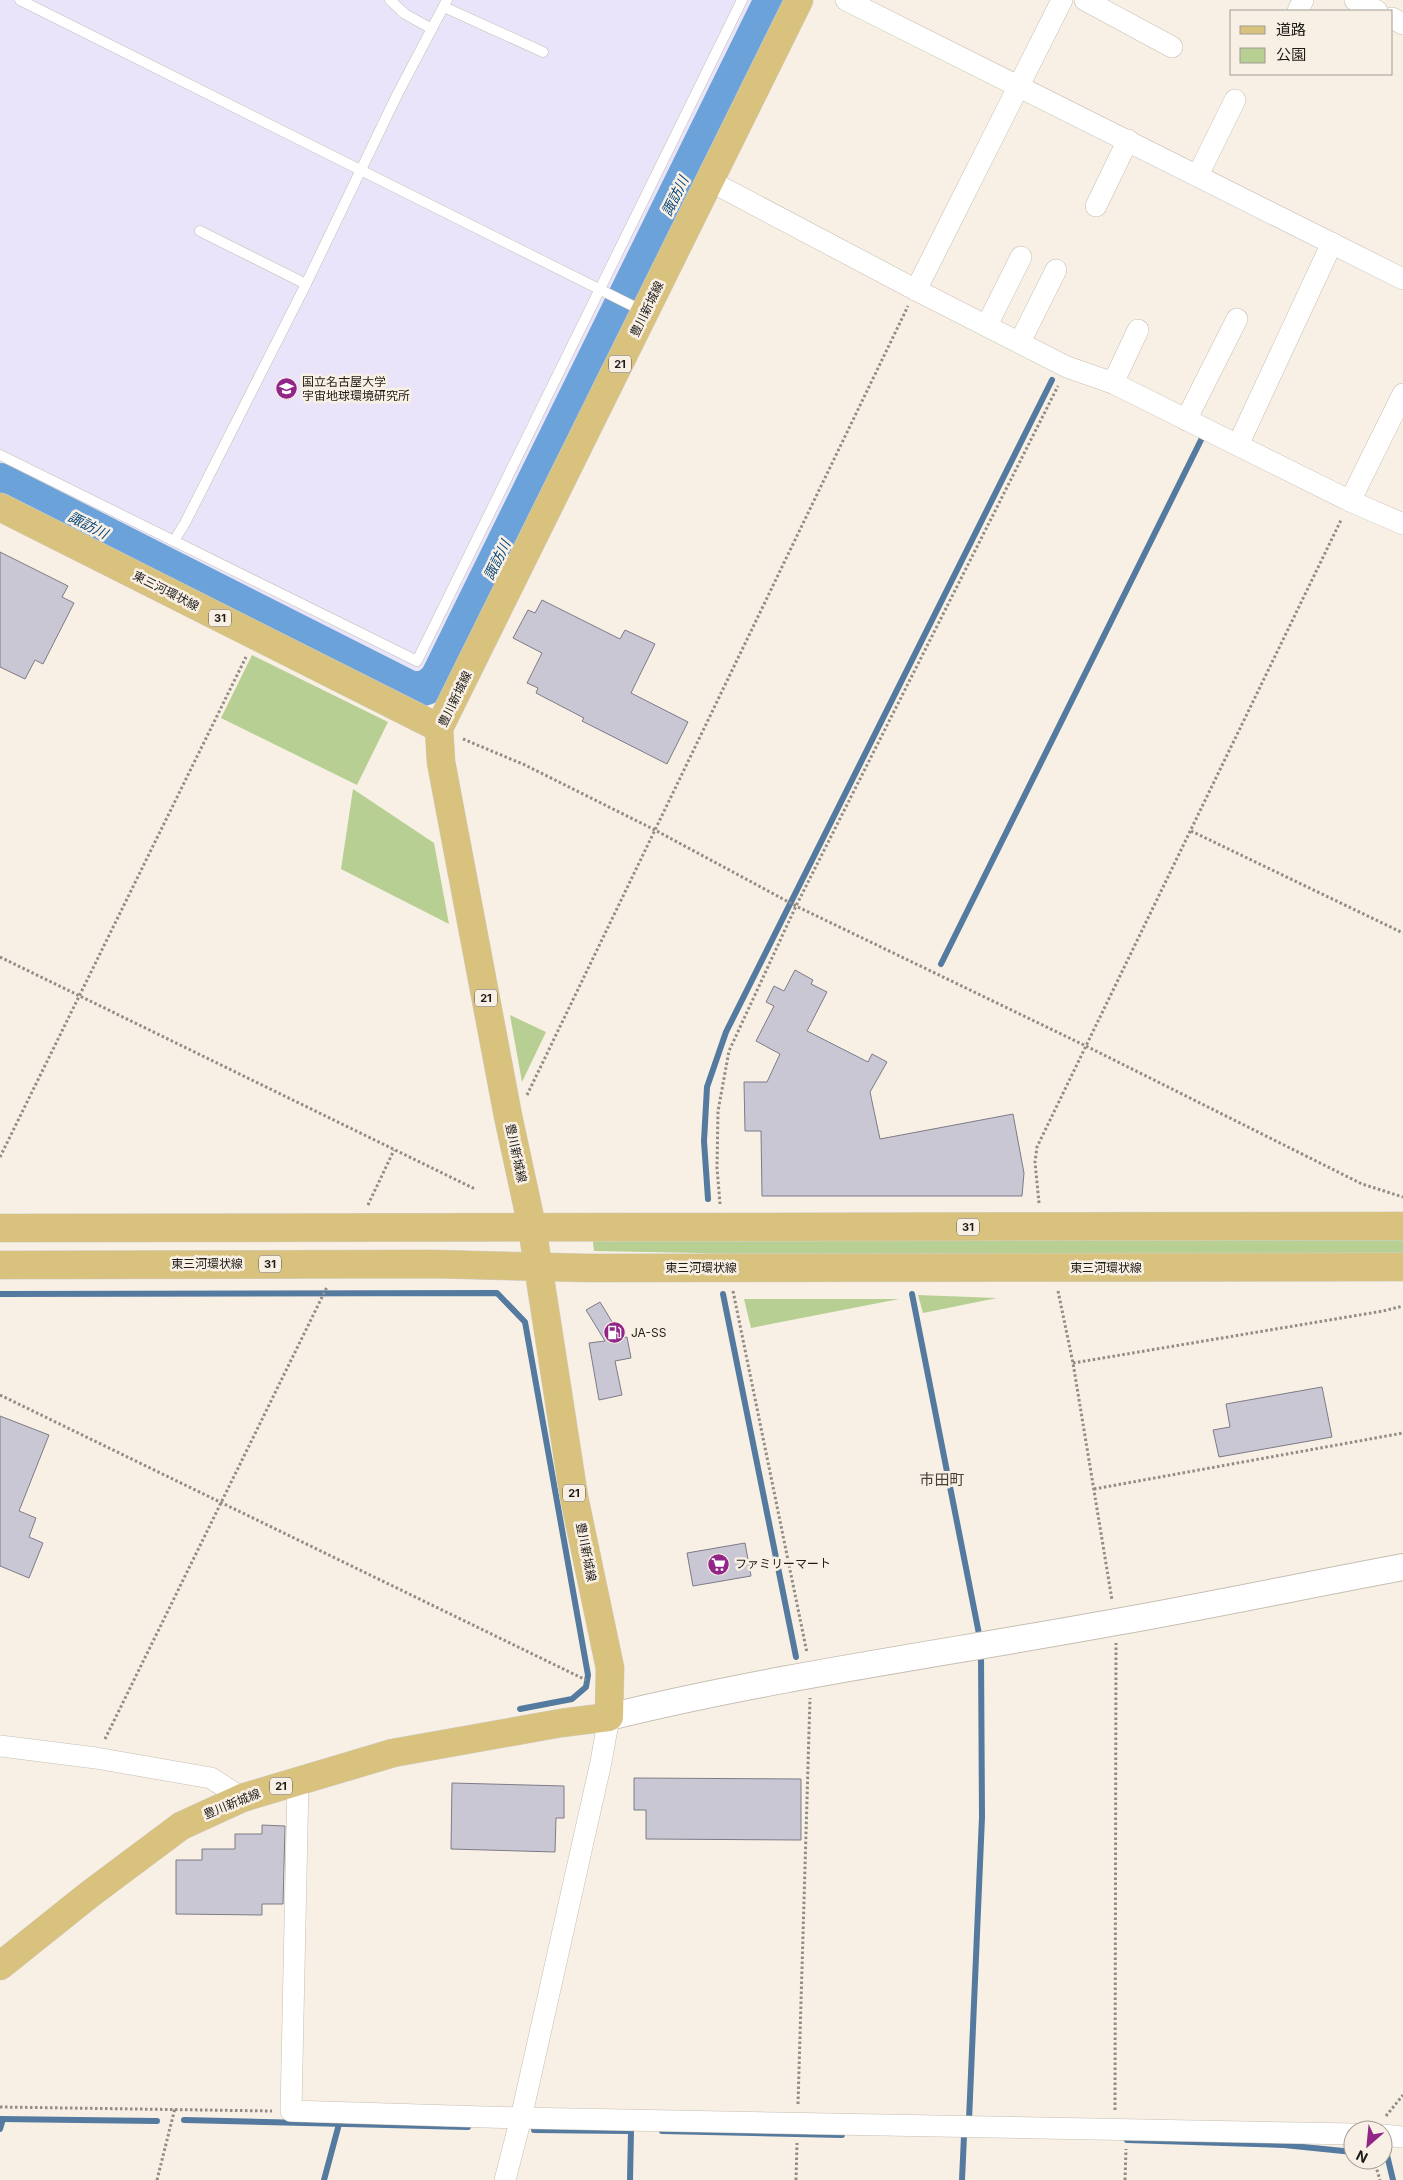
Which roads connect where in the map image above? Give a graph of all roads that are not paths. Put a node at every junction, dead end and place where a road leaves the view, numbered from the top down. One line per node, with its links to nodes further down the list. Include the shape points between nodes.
1 (20, 0): 17 (lane)
2 (390, 0): 11 (lane, via 405,14)
3 (742, 0): 27 (lane)
4 (800, 0): 19 (main road, 豊川新城線 / 21)
5 (846, 0): 14 (street)
6 (1062, 0): 14 (street)
7 (1085, 0): 12 (street)
8 (1355, 0): 10 (street)
9 (446, 3): 11 (lane); 13 (lane)
10 (1376, 10)
11 (432, 29): 17 (lane)
12 (1172, 47)
13 (543, 52)
14 (1018, 86): 16 (street); 28 (street)
15 (1235, 100): 18 (street)
16 (1128, 140): 18 (street); 20 (street)
17 (362, 170): 26 (lane); 27 (lane)
18 (1198, 175): 22 (street)
19 (710, 181): 28 (street); 29 (main road, 豊川新城線 / 21)
20 (1096, 206)
21 (200, 231): 26 (lane)
22 (1332, 243): 25 (street); 37 (street)
23 (1021, 257): 31 (street)
24 (1056, 270): 33 (street)
25 (1403, 279)
26 (306, 284): 42 (lane)
27 (600, 289): 29 (lane); 42 (lane, via 417,662)
28 (916, 290): 31 (street)
29 (640, 310): 43 (main road, 豊川新城線 / 21)
30 (1237, 319): 36 (street)
31 (987, 325): 33 (street)
32 (1138, 330): 34 (street)
33 (1020, 342): 34 (street, via 1068,367)
34 (1113, 383): 36 (street)
35 (1403, 394): 39 (street)
36 (1186, 420): 37 (street)
37 (1238, 445): 39 (street)
38 (0, 455): 42 (lane)
39 (1350, 501): 41 (street)
40 (0, 507): 43 (main road, 東三河環状線 / 31)
41 (1403, 524)
42 (174, 541)
43 (439, 728): 46 (main road, 豊川新城線 / 21, via 441,762)
44 (1403, 1226): 46 (main road, 31)
45 (0, 1228): 46 (main road, 31)
46 (532, 1228): 49 (main road, 豊川新城線 / 21)
47 (0, 1265): 49 (main road, 東三河環状線 / 31, via 432,1264)
48 (1403, 1267): 49 (main road, 東三河環状線 / 31)
49 (539, 1268): 51 (main road, 豊川新城線 / 21, via 574,1497 610,1668)
50 (1403, 1567): 51 (street, via 670,1702)
51 (609, 1704): 53 (main road, 豊川新城線 / 21, via 561,1723 393,1754); 56 (street, via 601,1762)
52 (0, 1746): 54 (street, via 212,1778)
53 (298, 1781): 54 (main road, 豊川新城線 / 21); 56 (street, via 291,2111)
54 (242, 1798): 55 (main road, 豊川新城線 / 21, via 181,1826)
55 (0, 1966)
56 (521, 2118): 57 (street); 58 (street)
57 (1343, 2134)
58 (505, 2180)

